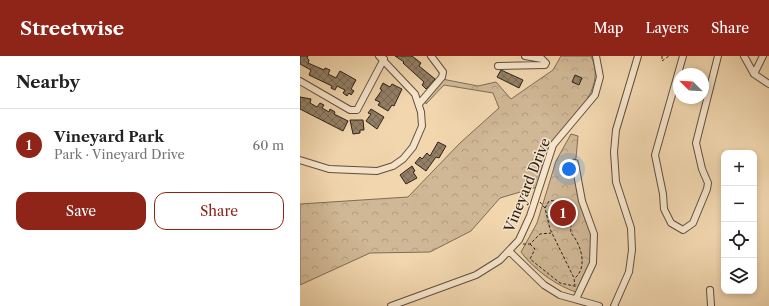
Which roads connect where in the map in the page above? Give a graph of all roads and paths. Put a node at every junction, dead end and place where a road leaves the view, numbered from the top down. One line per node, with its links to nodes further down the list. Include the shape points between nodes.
1 (431, 56): 16 (street, via 443,72 442,77)
2 (524, 56): 12 (street, via 542,59 546,63)
3 (596, 56): 19 (street, Vineyard Drive, via 600,77 595,95 553,145)
4 (638, 56): 33 (street, via 616,130 616,182 631,228 632,250 629,272)
5 (662, 56): 6 (path, via 662,61)
6 (669, 56)
7 (683, 56): 8 (street, via 655,155 664,209 671,223 683,230 693,223 707,189 708,182 696,143)
8 (718, 56)
9 (744, 56): 13 (street)
10 (763, 56): 13 (street)
11 (382, 57): 14 (street, via 357,110 350,110); 16 (street, via 415,94)
12 (498, 66)
13 (754, 74): 15 (street)
14 (300, 81)
15 (769, 84)
16 (419, 104): 17 (street, via 422,126 418,136 403,159 392,166 376,171 329,168)
17 (300, 160)
18 (575, 163): 30 (street, via 582,201 594,234 593,263)
19 (536, 198): 20 (path); 24 (street, Vineyard Drive)
20 (545, 208): 21 (path); 22 (path, via 549,202 563,202 571,220)
21 (547, 214): 22 (path); 23 (path)
22 (570, 226): 27 (path, via 571,233 581,249 582,266)
23 (552, 233): 25 (path, via 540,234); 27 (path)
24 (516, 243): 25 (path); 26 (street, Vineyard Drive)
25 (530, 244): 28 (path, via 535,249 530,259 560,283)
26 (509, 251): 30 (street, via 544,285 560,295); 31 (street, Vineyard Drive, via 476,275)
27 (574, 278): 28 (path)
28 (575, 286): 30 (path)
29 (710, 290): 34 (street)
30 (576, 300): 32 (street)
31 (391, 306)
32 (599, 306)
33 (614, 306)
34 (711, 306)

